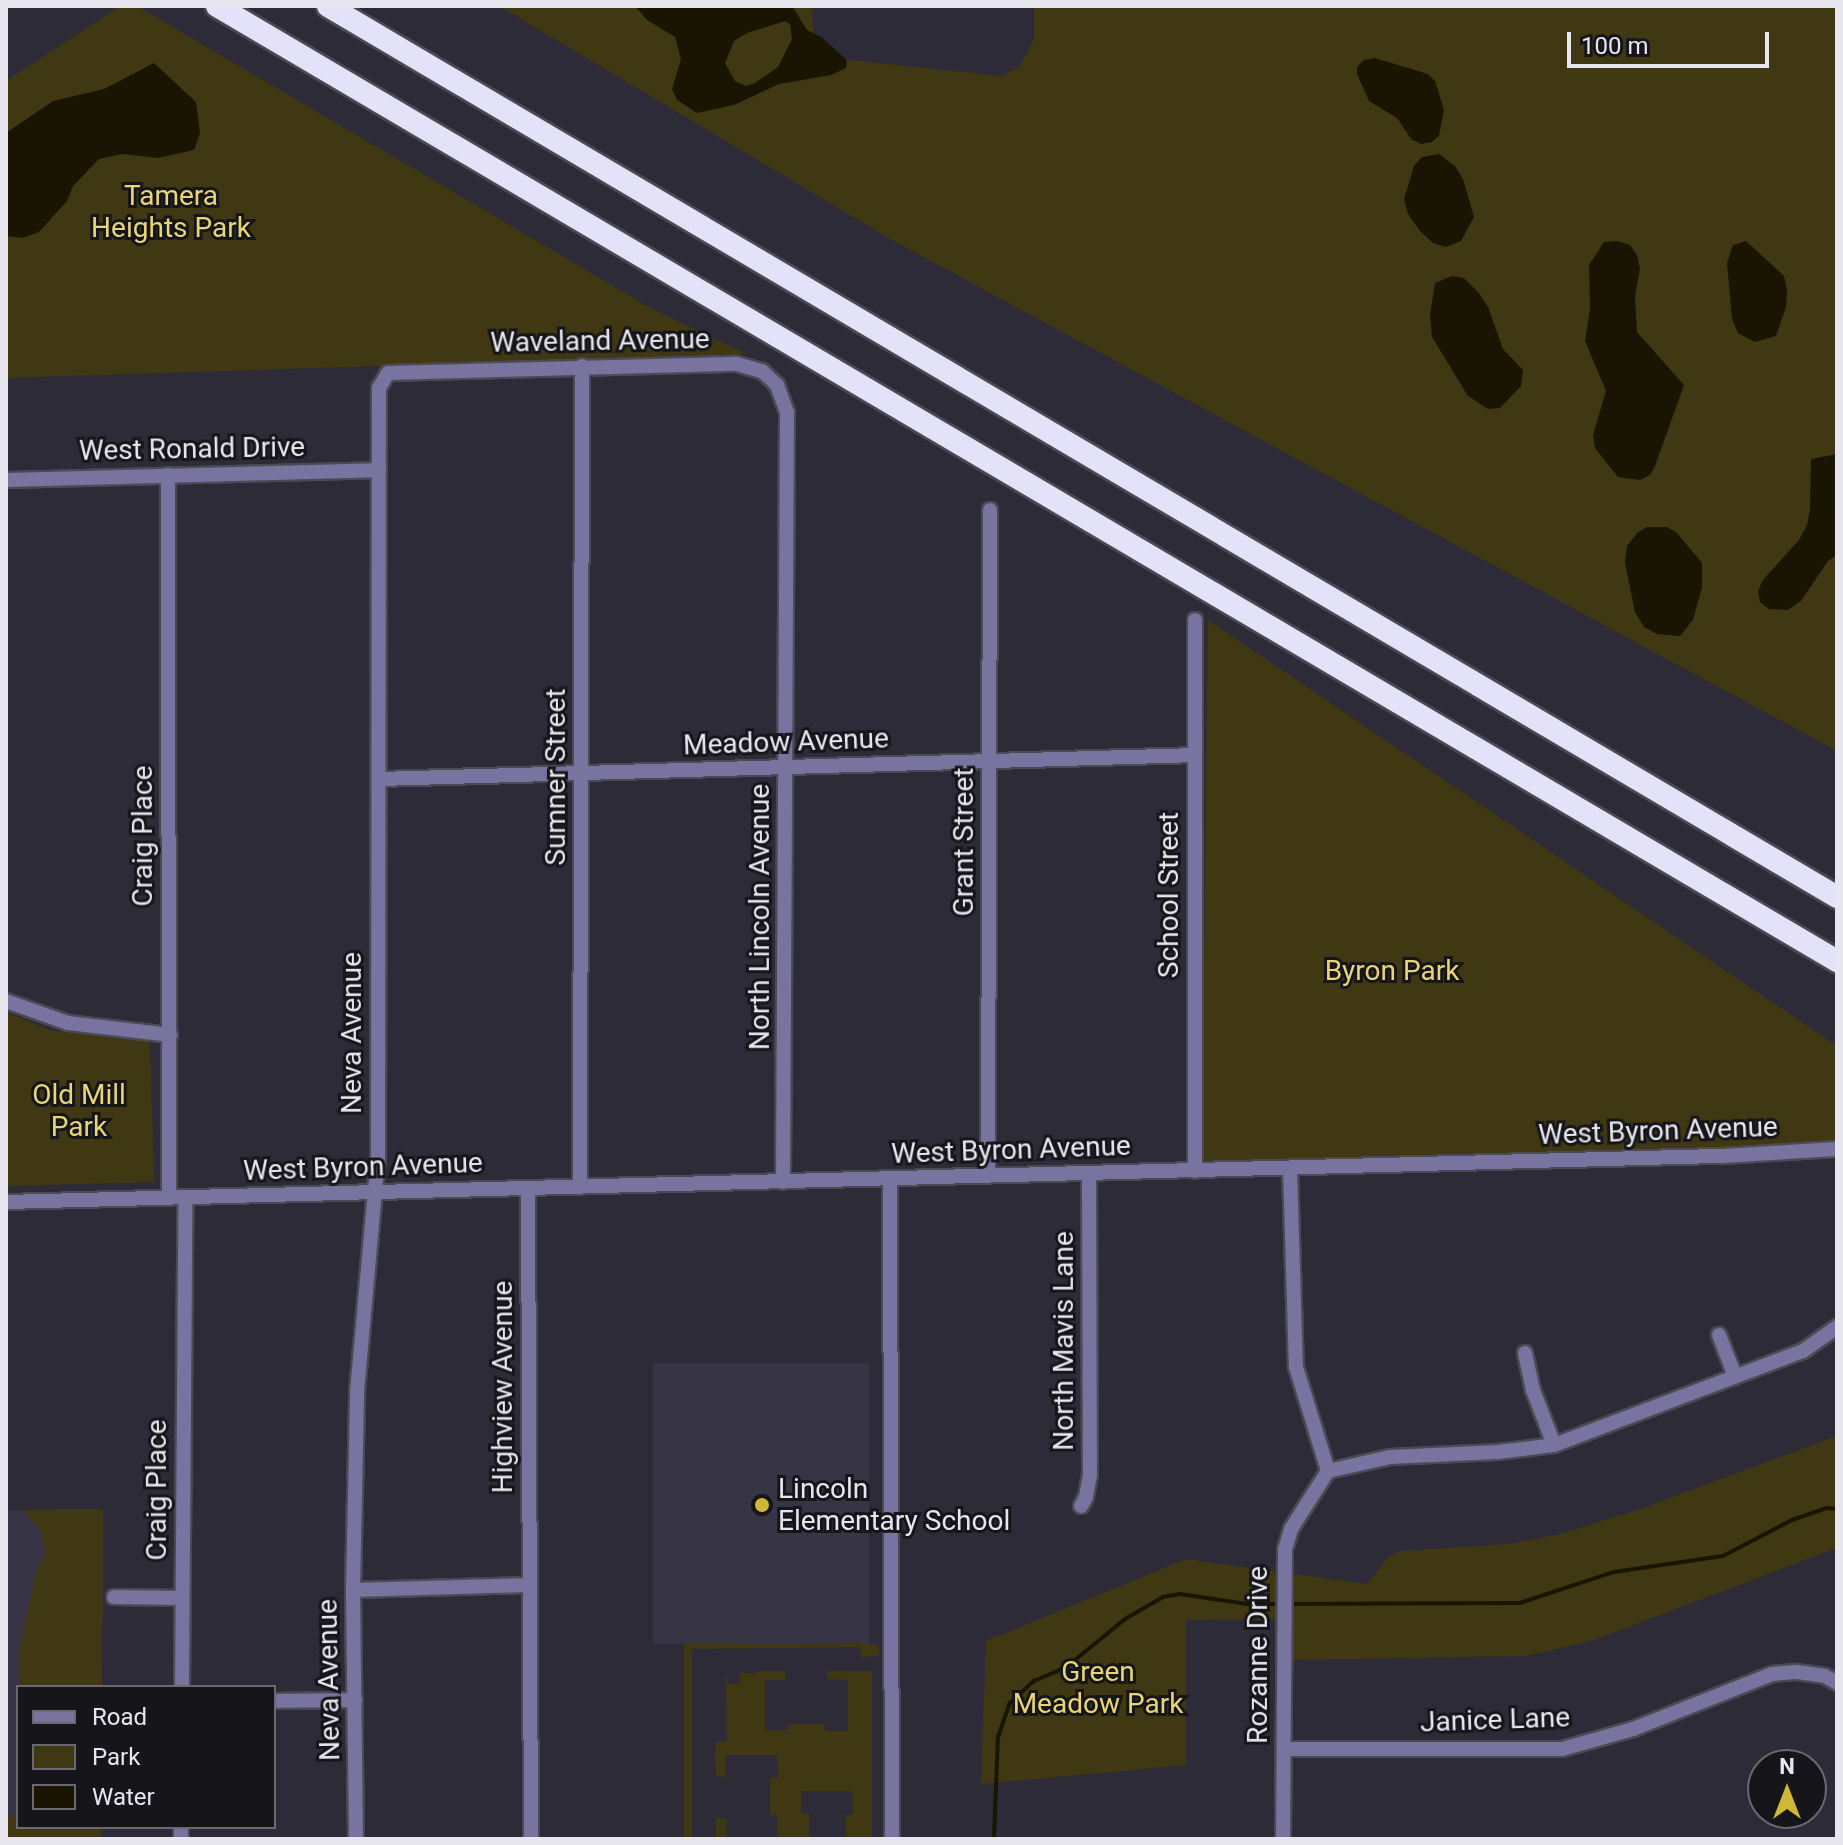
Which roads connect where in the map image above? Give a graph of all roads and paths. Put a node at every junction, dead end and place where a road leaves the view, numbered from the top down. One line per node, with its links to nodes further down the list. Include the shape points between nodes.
1 (217, 6): 17 (highway)
2 (328, 6): 16 (highway)
3 (582, 366): 4 (street, Waveland Avenue); 5 (street, Waveland Avenue, via 737,364 762,371 777,385); 14 (street, Sumner Street)
4 (388, 373): 6 (street, Neva Avenue, via 379,388)
5 (787, 413): 13 (street, North Lincoln Avenue)
6 (379, 470): 7 (street, West Ronald Drive); 15 (street, Neva Avenue)
7 (168, 475): 8 (street, West Ronald Drive); 19 (street, Craig Place)
8 (6, 480)
9 (990, 510): 12 (street, Grant Street)
10 (1195, 620): 11 (street, School Street)
11 (1195, 755): 12 (street, Meadow Avenue); 22 (street, School Street)
12 (991, 762): 13 (street, Meadow Avenue); 24 (street, Grant Street)
13 (786, 768): 14 (street, Meadow Avenue); 26 (street, North Lincoln Avenue)
14 (582, 775): 15 (street, Meadow Avenue); 27 (street, Sumner Street)
15 (379, 779): 29 (street, Neva Avenue)
16 (1837, 897)
17 (1837, 961)
18 (6, 1001): 19 (street, via 68,1023)
19 (170, 1035): 30 (street, Craig Place)
20 (1837, 1149): 21 (street, West Byron Avenue)
21 (1290, 1168): 22 (street, West Byron Avenue); 38 (street, via 1296,1367)
22 (1195, 1171): 23 (street, West Byron Avenue)
23 (1089, 1173): 24 (street, West Byron Avenue); 39 (street, North Mavis Lane, via 1090,1475)
24 (988, 1174): 25 (street, West Byron Avenue)
25 (890, 1179): 26 (street, West Byron Avenue); 51 (street)
26 (783, 1182): 27 (street, West Byron Avenue)
27 (580, 1187): 28 (street, West Byron Avenue)
28 (528, 1188): 29 (street, West Byron Avenue); 40 (street, Highview Avenue)
29 (377, 1193): 31 (street, West Byron Avenue); 41 (street, Neva Avenue, via 357,1392)
30 (169, 1198): 31 (street, West Byron Avenue); 32 (street)
31 (185, 1198): 43 (street, Craig Place)
32 (6, 1202)
33 (1837, 1327): 36 (street, via 1803,1351)
34 (1719, 1335): 36 (street)
35 (1525, 1353): 37 (street)
36 (1735, 1376): 37 (street)
37 (1554, 1445): 38 (street, via 1390,1457)
38 (1328, 1471): 48 (street, Rozanne Drive, via 1291,1529 1285,1549)
39 (1081, 1506)
40 (530, 1585): 41 (street); 50 (street, Highview Avenue)
41 (353, 1590): 46 (street, Neva Avenue)
42 (114, 1597): 43 (street)
43 (182, 1598): 45 (street, Craig Place)
44 (1837, 1683): 48 (street, Janice Lane, via 1797,1672 1772,1674 1633,1729 1562,1749)
45 (182, 1685)
46 (355, 1700): 47 (street); 49 (street, Neva Avenue)
47 (276, 1701)
48 (1284, 1749): 52 (street, Rozanne Drive)
49 (356, 1839)
50 (531, 1839)
51 (892, 1839)
52 (1283, 1839)

